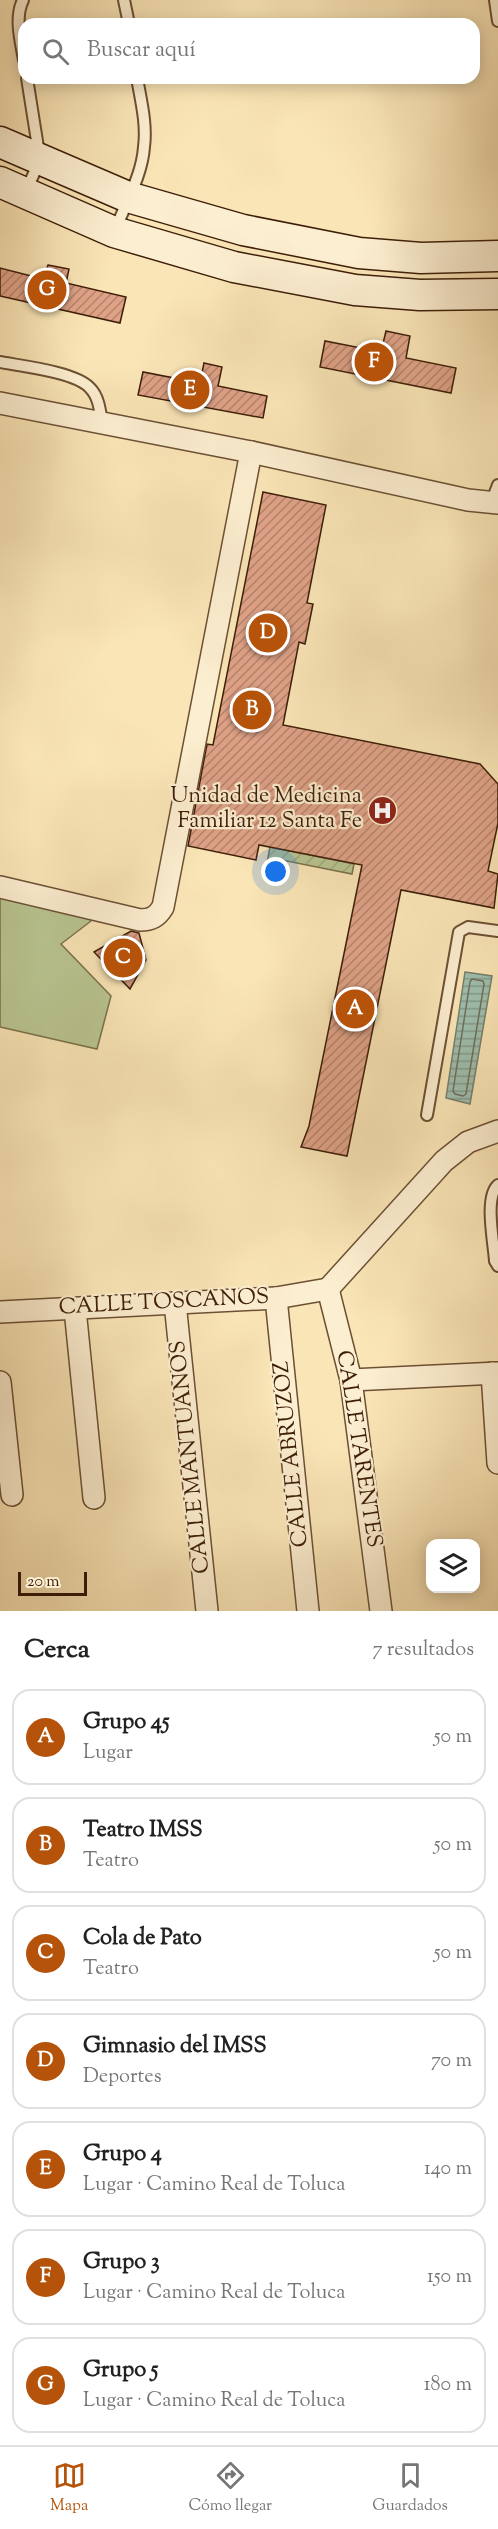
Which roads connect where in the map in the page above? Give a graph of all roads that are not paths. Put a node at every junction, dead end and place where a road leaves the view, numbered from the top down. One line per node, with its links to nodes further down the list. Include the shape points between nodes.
1 (23, 0): 4 (lane)
2 (124, 0): 5 (lane)
3 (495, 0): 6 (lane)
4 (19, 18)
5 (128, 18)
6 (498, 21)
7 (28, 84): 10 (lane)
8 (138, 84): 12 (lane, via 144,149)
9 (0, 142): 10 (main road)
10 (40, 160): 11 (lane); 12 (main road)
11 (13, 188): 13 (main road)
12 (128, 197): 13 (lane); 15 (main road, via 278,238 360,253)
13 (114, 232): 17 (main road, via 244,269 355,290)
14 (498, 256): 15 (main road)
15 (421, 258): 17 (main road)
16 (498, 294): 17 (main road)
17 (420, 295)
18 (0, 362): 20 (lane, via 72,378 89,386 97,398)
19 (0, 403): 20 (street)
20 (102, 423): 21 (street)
21 (251, 452): 22 (street, via 468,500); 23 (street, via 163,907 158,915 140,920)
22 (496, 497)
23 (0, 887)
24 (498, 931): 25 (lane, via 468,927 459,932)
25 (427, 1115)
26 (498, 1131): 29 (street, via 468,1142 444,1161)
27 (498, 1185): 28 (lane, via 490,1202)
28 (498, 1266)
29 (328, 1289): 30 (street, CALLE TOSCANOS); 35 (street, CALLE TARENTES)
30 (276, 1298): 31 (street, CALLE TOSCANOS); 41 (street, CALLE ABRUZOZ)
31 (175, 1303): 32 (street, CALLE TOSCANOS); 40 (street, CALLE MANTUANOS)
32 (75, 1309): 33 (street, CALLE TOSCANOS); 39 (street)
33 (0, 1312)
34 (495, 1373): 35 (street); 37 (street)
35 (351, 1380): 42 (street, CALLE TARENTES)
36 (0, 1382): 38 (street)
37 (498, 1463)
38 (12, 1495)
39 (94, 1498)
40 (207, 1611)
41 (308, 1611)
42 (381, 1611)

